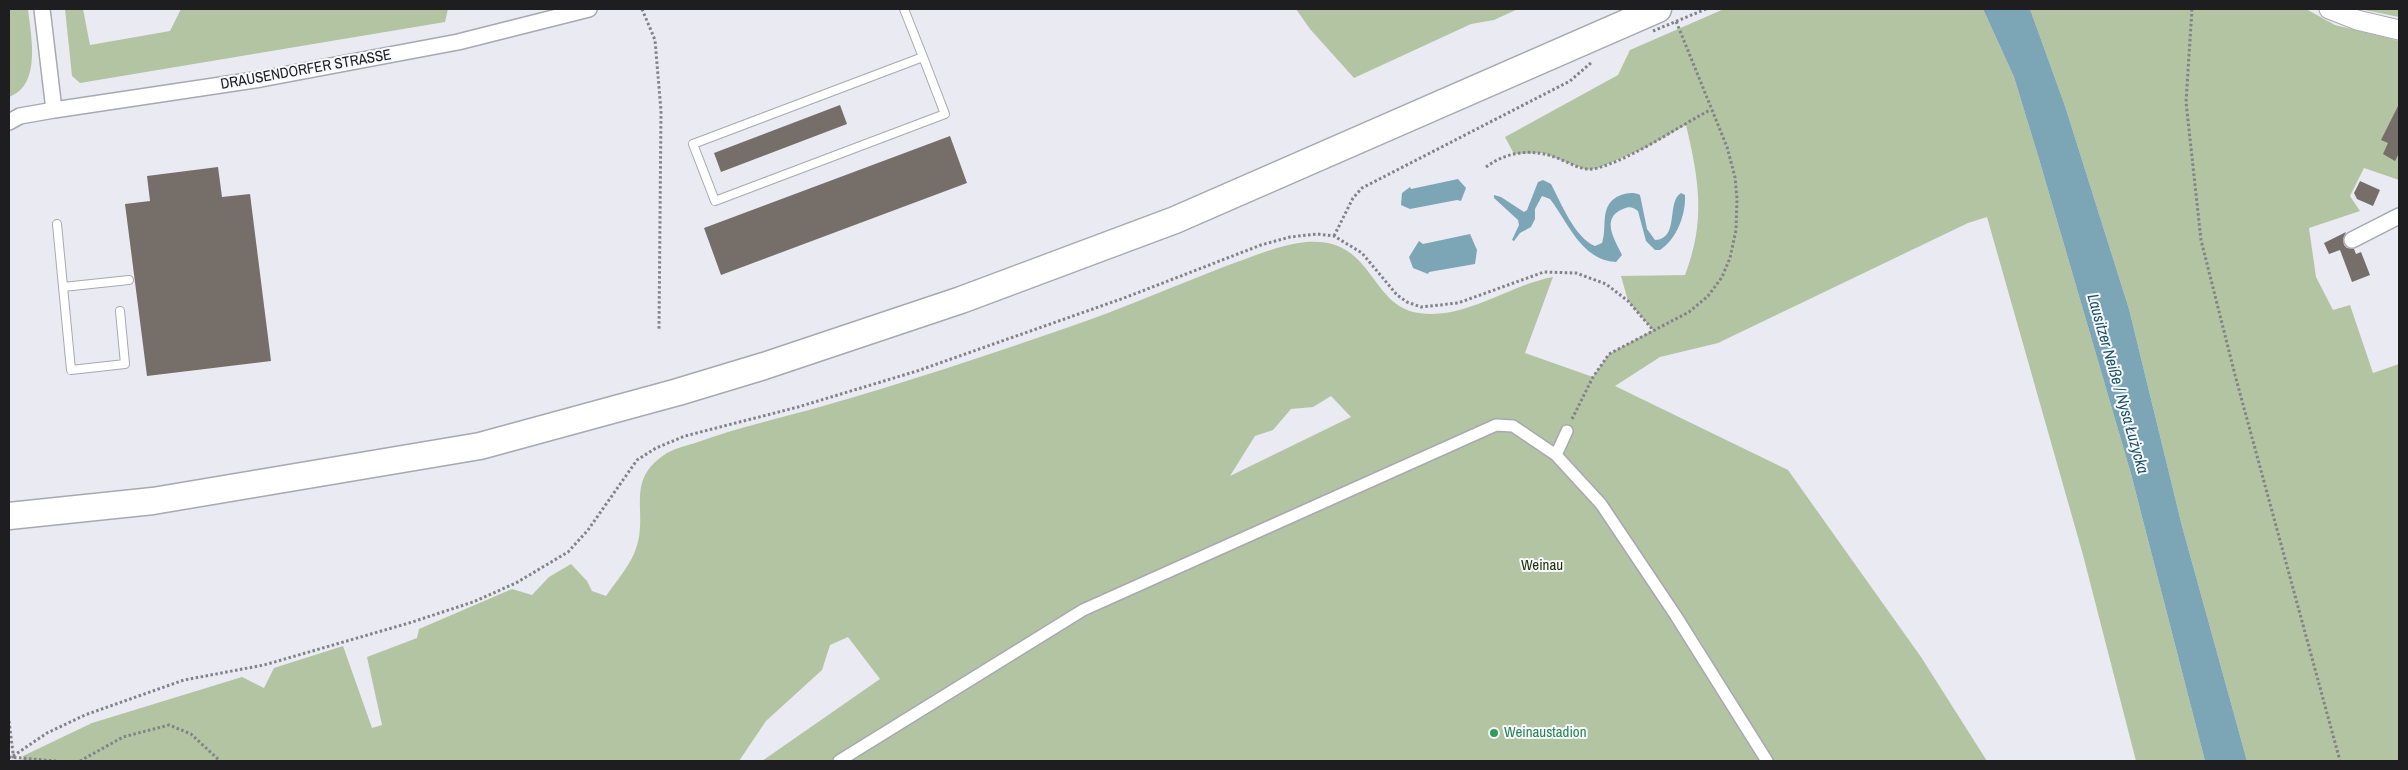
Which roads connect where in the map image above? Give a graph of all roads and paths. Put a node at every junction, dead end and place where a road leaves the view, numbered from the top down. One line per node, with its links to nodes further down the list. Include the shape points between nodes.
1 (42, 9): 13 (street)
2 (589, 9): 13 (street, DRAUSENDORFER STRASSE, via 421,49 261,79)
3 (642, 9): 24 (path, via 655,40 661,111)
4 (904, 9): 11 (lane)
5 (1706, 9): 8 (path, bridge)
6 (2192, 9): 37 (path, via 2186,102 2201,240)
7 (2329, 9): 9 (street)
8 (1651, 22): 28 (highway, via 1175,220 961,300 745,372 480,446 153,501)
9 (2399, 30)
10 (1680, 31): 14 (path)
11 (923, 57): 11 (lane, via 945,114 715,201 693,144)
12 (1595, 60): 19 (path, via 1570,81 1362,188 1352,198)
13 (54, 110): 15 (street, DRAUSENDORFER STRASSE)
14 (1710, 110): 16 (path, via 1621,159 1598,168 1587,170 1543,153 1529,152 1497,159); 25 (path, via 1735,177 1736,230 1730,258 1722,277 1708,296 1689,312)
15 (13, 118)
16 (1486, 166)
17 (2399, 216): 20 (street)
18 (57, 224): 22 (lane)
19 (1334, 236): 25 (path, via 1362,254 1397,295 1421,307 1458,303 1544,272 1576,273 1606,284 1628,301); 30 (path, via 1290,237 1262,245 1124,298 916,371 678,439 637,460 588,530 568,552 516,583 473,602 409,623 264,665 184,680 85,715 47,733)
20 (2352, 240)
21 (129, 280): 22 (lane)
22 (63, 287): 23 (lane, via 71,370 125,364)
23 (120, 310)
24 (659, 330)
25 (1653, 330): 26 (path, via 1609,354 1592,377)
26 (1567, 431): 27 (street)
27 (1556, 455): 35 (street, via 1513,426 1496,425 1082,610); 36 (street, via 1601,504)
28 (9, 516)
29 (9, 721): 30 (path)
30 (11, 756): 31 (path); 32 (path)
31 (14, 761)
32 (56, 761)
33 (80, 761): 34 (path, via 123,737 169,726 191,734)
34 (220, 761)
35 (838, 761)
36 (1767, 761)
37 (2340, 761)

